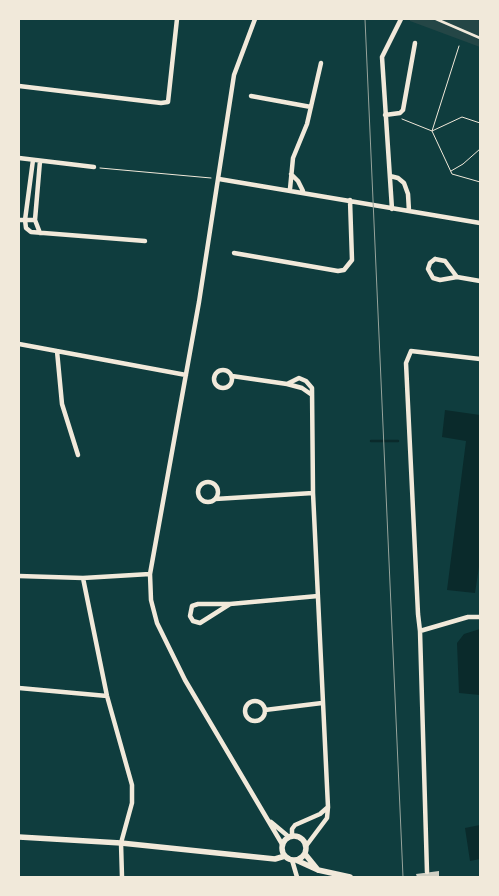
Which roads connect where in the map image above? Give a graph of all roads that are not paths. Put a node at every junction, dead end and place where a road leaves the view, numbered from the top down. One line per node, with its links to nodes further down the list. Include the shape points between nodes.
1 (177, 19): 8 (street, via 168,102)
2 (255, 19): 18 (street, via 234,75)
3 (401, 19): 11 (street, via 382,57)
4 (436, 19): 5 (lane)
5 (480, 38)
6 (415, 43): 11 (street, via 405,104 400,113)
7 (321, 63): 10 (street)
8 (19, 86)
9 (251, 96): 10 (street)
10 (311, 108): 16 (street, via 296,146)
11 (385, 115): 17 (street)
12 (19, 158): 13 (street)
13 (33, 160): 14 (street); 21 (street)
14 (40, 160): 15 (street); 22 (street)
15 (94, 167)
16 (291, 174): 19 (street); 20 (street)
17 (390, 176): 24 (street); 25 (street, via 404,183)
18 (219, 179): 19 (street); 38 (street)
19 (290, 189): 20 (street)
20 (302, 191): 23 (street)
21 (28, 198): 22 (street); 27 (street)
22 (37, 199): 28 (street)
23 (350, 200): 24 (street); 32 (street, via 352,260 344,270)
24 (392, 208): 25 (street)
25 (409, 211): 29 (street)
26 (19, 220): 27 (street)
27 (25, 220): 28 (street); 30 (street, via 26,228)
28 (35, 220): 30 (street)
29 (480, 223)
30 (40, 233): 31 (street)
31 (146, 241)
32 (234, 253)
33 (456, 277): 33 (street, via 442,260 435,259 428,266 428,273 433,278); 34 (street)
34 (480, 281)
35 (19, 344): 36 (street)
36 (57, 351): 38 (street); 42 (street, via 62,404)
37 (480, 359): 53 (street, via 411,352 406,363)
38 (186, 374): 45 (street)
39 (232, 376): 39 (street, via 220,371 215,382 219,387 228,387); 40 (street)
40 (287, 384): 41 (street); 41 (street, via 299,378 306,380 311,384)
41 (312, 395): 43 (street)
42 (78, 455)
43 (313, 492): 44 (street); 48 (street)
44 (215, 499): 44 (street, via 218,493 214,484 208,482 200,486 200,499 209,502)
45 (150, 574): 47 (street); 59 (street, via 151,600 157,623 185,680)
46 (19, 576): 47 (street)
47 (83, 578): 55 (street)
48 (318, 596): 49 (street); 56 (street)
49 (230, 604): 49 (street, via 198,604 192,606 190,616 200,623)
50 (480, 613): 51 (street)
51 (474, 616): 52 (street); 53 (street)
52 (480, 617)
53 (420, 631): 69 (street)
54 (19, 688): 55 (street)
55 (107, 696): 62 (street, via 132,785 132,803)
56 (322, 703): 57 (street); 58 (street)
57 (265, 710): 57 (street, via 254,700 246,706 245,712 248,718 258,720)
58 (328, 808): 60 (street, via 296,825); 64 (street, via 327,818)
59 (268, 819): 60 (street); 63 (street)
60 (290, 836): 63 (street); 64 (street, via 301,838)
61 (19, 837): 62 (street)
62 (121, 843): 66 (street, via 275,859); 70 (street)
63 (282, 844): 66 (street)
64 (306, 846): 65 (street)
65 (305, 854): 67 (street); 68 (street)
66 (285, 856): 67 (street)
67 (294, 860): 68 (street); 71 (street)
68 (318, 870): 72 (street)
69 (427, 872)
70 (122, 877)
71 (297, 877)
72 (350, 877)

